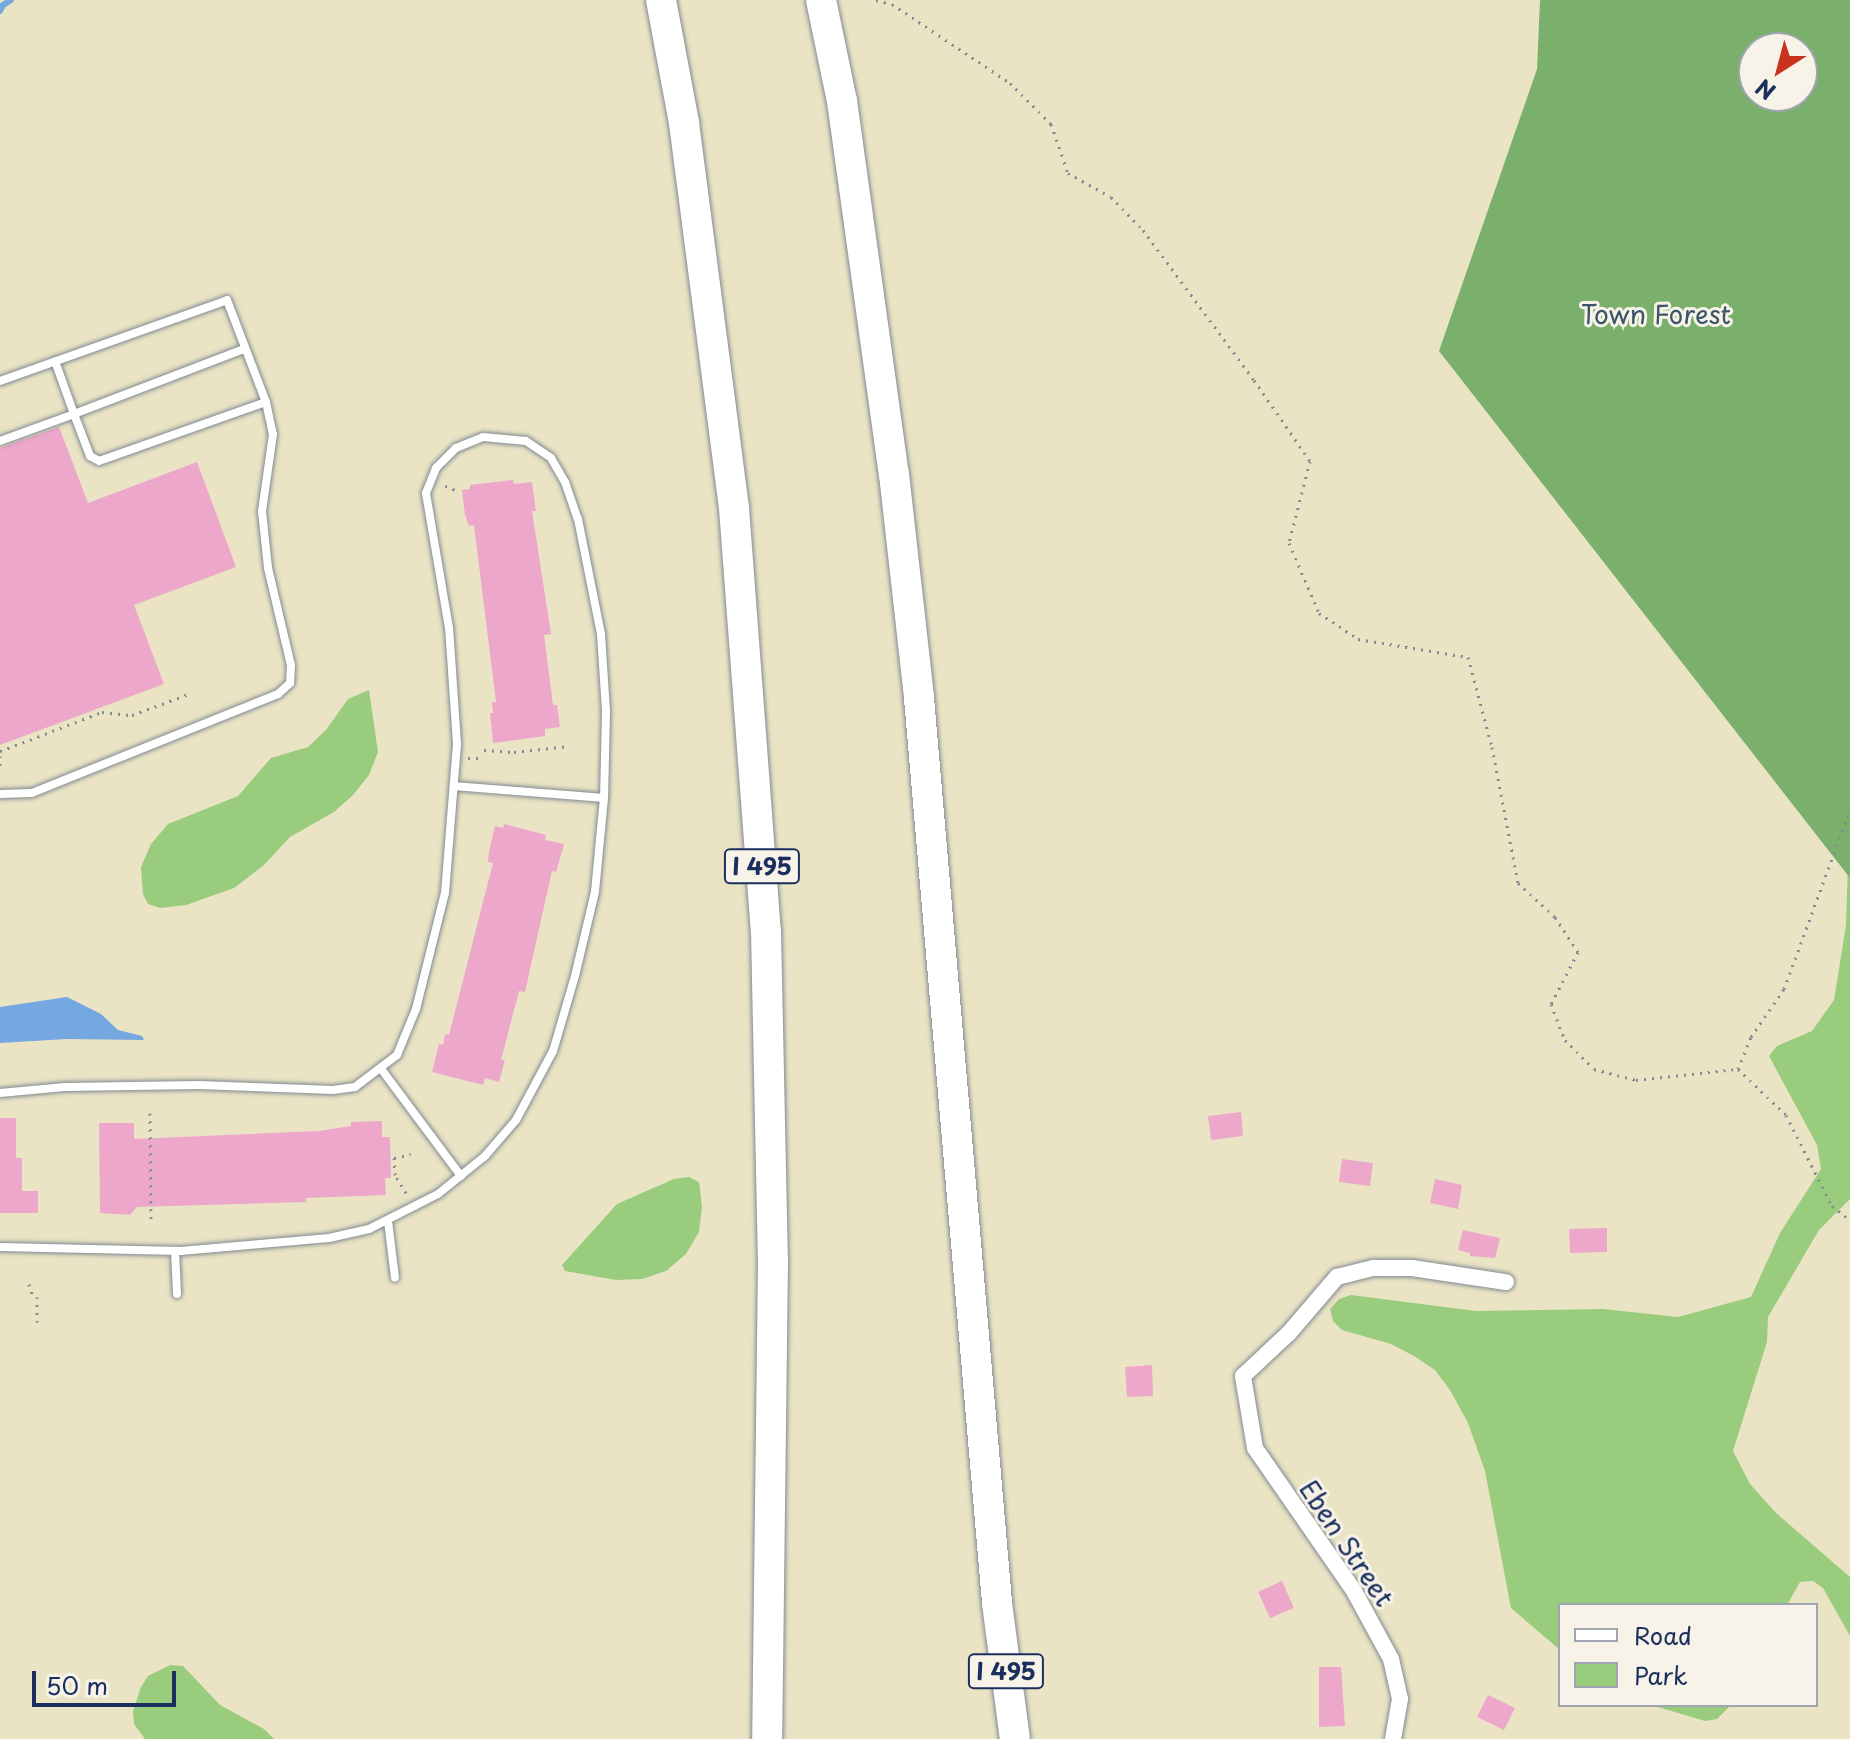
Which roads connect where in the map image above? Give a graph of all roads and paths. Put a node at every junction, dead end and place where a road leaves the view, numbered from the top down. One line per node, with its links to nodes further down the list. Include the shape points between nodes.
1 (661, 0): 40 (highway, I 495, via 684,123 733,492 765,916 773,1261)
2 (821, 0): 41 (highway, I 495, via 842,101 919,698 997,1603)
3 (876, 0): 23 (path, via 892,4 1010,83 1051,124 1068,173 1111,197 1143,230 1254,380 1310,461 1289,543 1319,613 1358,639 1468,657 1518,883 1555,917 1578,952 1551,1004 1565,1040 1594,1069 1636,1080)
4 (244, 349): 5 (lane, via 227,300); 7 (lane); 8 (lane)
5 (55, 361): 6 (lane); 8 (lane)
6 (0, 381)
7 (266, 402): 8 (lane, via 99,461 90,456); 20 (lane, via 273,434 262,511 290,683 278,694 32,793)
8 (74, 414): 9 (lane)
9 (0, 441)
10 (441, 484): 11 (path)
11 (458, 491)
12 (191, 693): 15 (path, via 132,715 102,712)
13 (570, 746): 14 (path)
14 (484, 750)
15 (0, 753): 18 (path)
16 (464, 758): 17 (path)
17 (484, 758)
18 (0, 767)
19 (454, 786): 21 (lane); 21 (lane, via 457,744 449,628 426,493 436,468 456,448 483,437 504,436 526,441 551,458 565,482 588,556 601,634); 24 (lane, via 445,893 426,977 397,1055)
20 (0, 794)
21 (604, 798): 28 (lane, via 595,892 553,1051 516,1120)
22 (1850, 810): 23 (path, via 1784,989 1751,1037)
23 (1738, 1069): 31 (path, via 1786,1115 1832,1206)
24 (382, 1070): 25 (lane, via 355,1087 333,1090 199,1085); 28 (lane)
25 (0, 1093)
26 (150, 1113): 30 (path)
27 (411, 1154): 29 (path, via 394,1158 395,1175)
28 (461, 1176): 32 (lane)
29 (409, 1198)
30 (151, 1219)
31 (1850, 1220)
32 (388, 1221): 34 (lane, via 329,1238); 35 (lane)
33 (0, 1247): 34 (lane)
34 (175, 1251): 38 (lane)
35 (395, 1278)
36 (1506, 1282): 42 (street, Eben Street, via 1412,1268 1374,1268 1337,1277 1243,1376 1255,1448 1382,1639 1400,1699)
37 (29, 1284): 39 (path)
38 (177, 1294)
39 (37, 1322)
40 (767, 1739)
41 (1015, 1739)
42 (1393, 1739)

